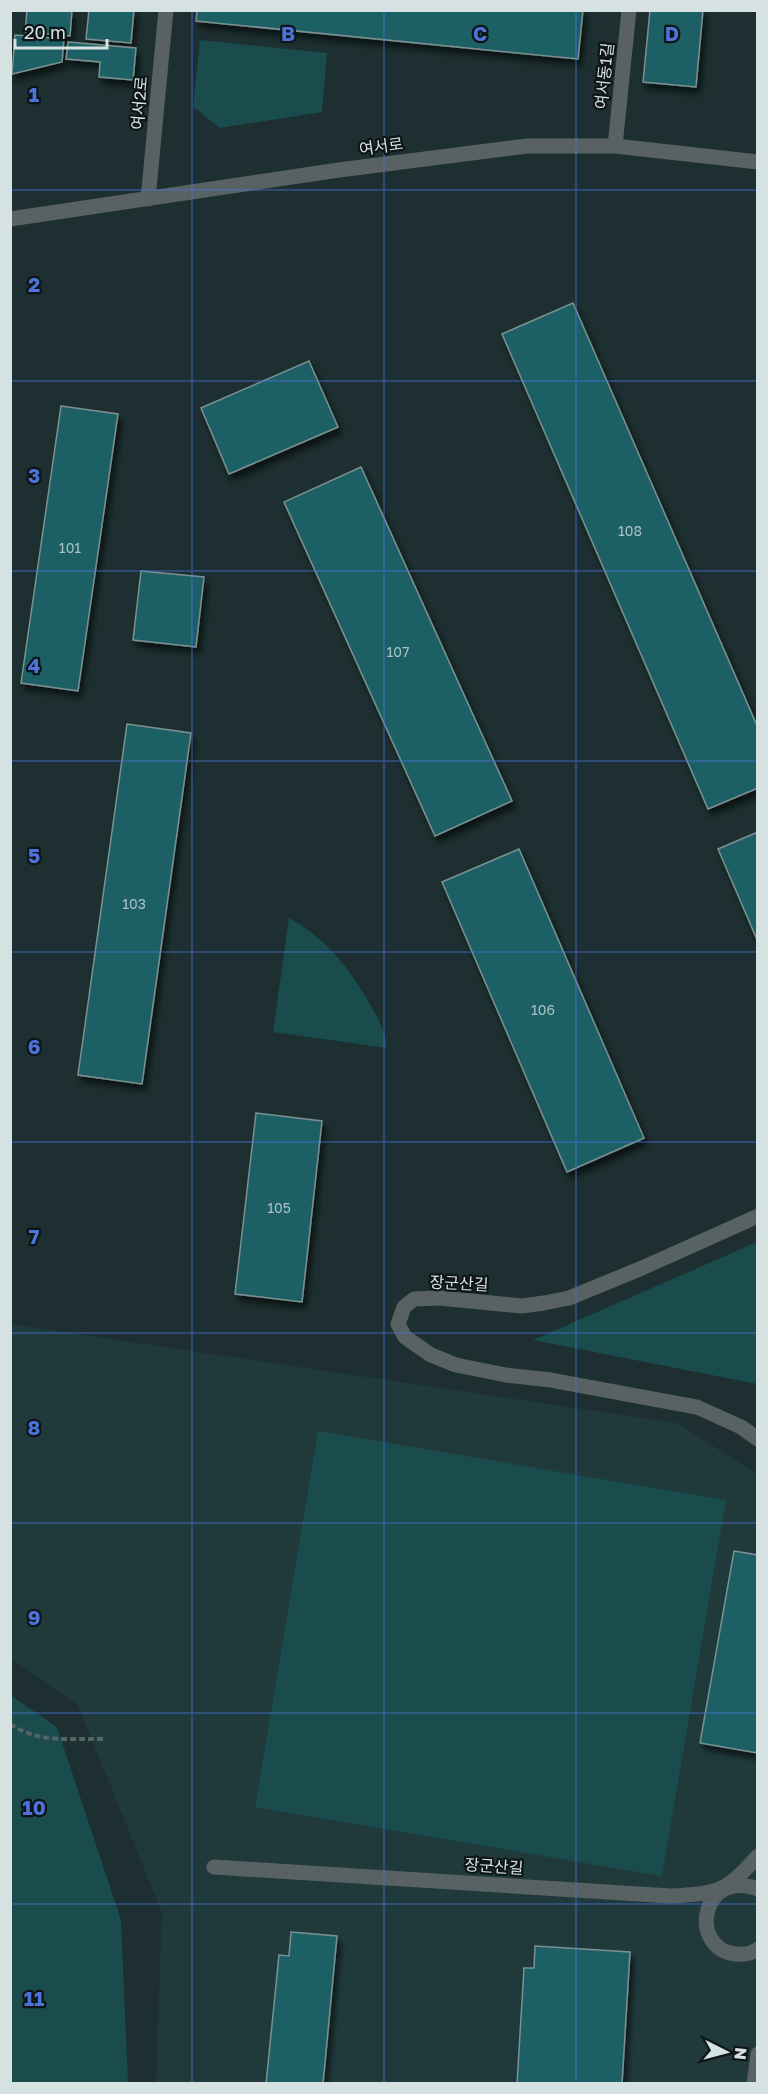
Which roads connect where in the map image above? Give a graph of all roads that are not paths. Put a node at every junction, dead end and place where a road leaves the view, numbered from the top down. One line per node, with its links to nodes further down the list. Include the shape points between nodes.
1 (166, 10): 5 (street, 여서2로)
2 (629, 10): 3 (street, 여서동1길)
3 (615, 146): 4 (street, 여서로); 5 (street, 여서로, via 527,146)
4 (758, 162)
5 (148, 199): 6 (street, 여서로)
6 (10, 219)
7 (758, 1216): 8 (street, 장군산길, via 569,1298 522,1306 414,1299 404,1307 398,1324 405,1337 431,1355 456,1365 697,1407)
8 (758, 1439)
9 (758, 1856): 11 (street)
10 (214, 1867): 11 (street, 장군산길, via 671,1896)
11 (723, 1889): 12 (street, 장군산길, via 747,1885); 13 (street, via 706,1913 707,1930 713,1941 731,1953)
12 (758, 1889)
13 (758, 1949)
14 (758, 2054): 15 (street)
15 (754, 2084)

